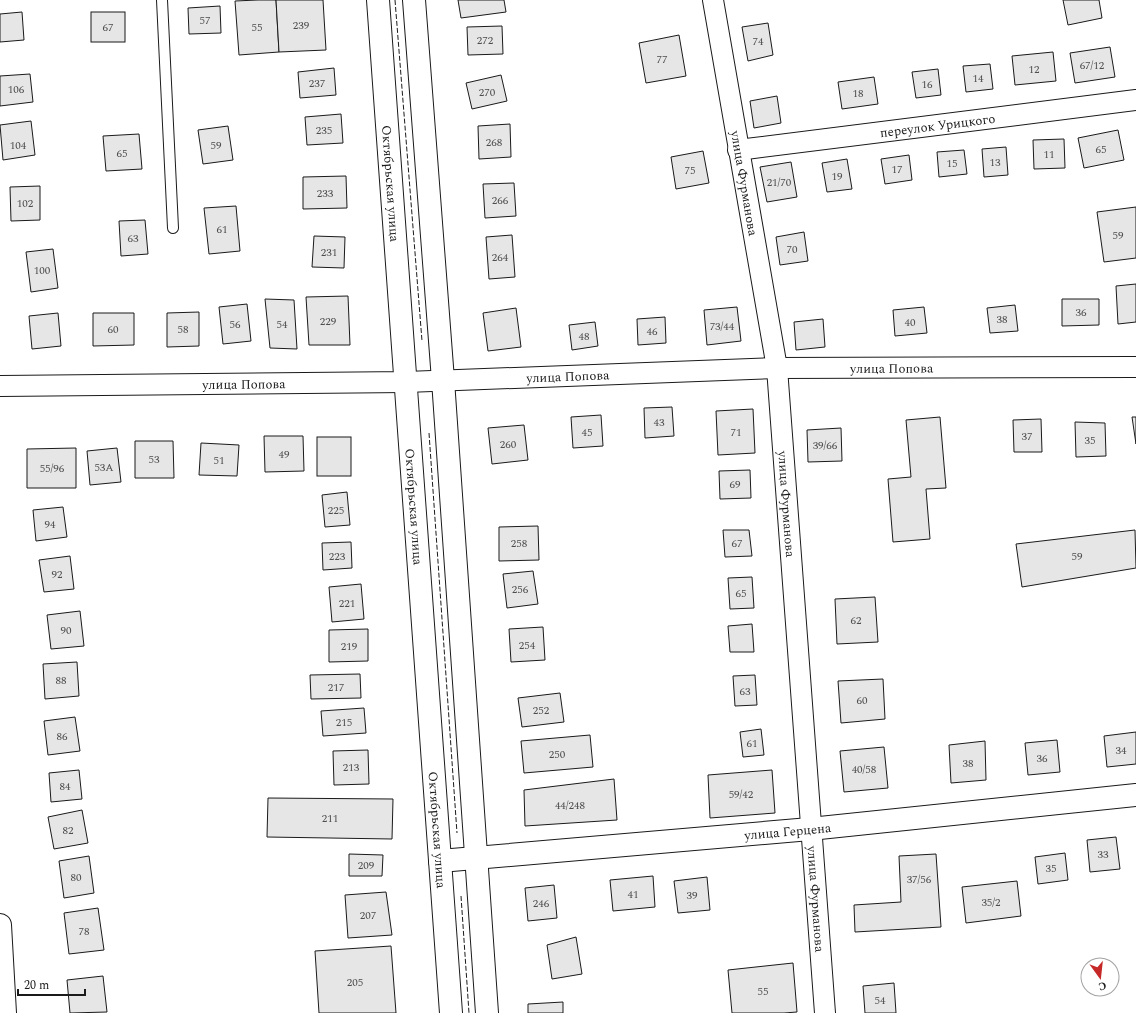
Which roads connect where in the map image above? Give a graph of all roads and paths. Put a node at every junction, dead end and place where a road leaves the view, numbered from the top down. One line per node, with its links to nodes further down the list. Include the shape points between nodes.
1 (162, 0): 7 (lane)
2 (378, 0): 11 (main road, Октябрьская улица)
3 (414, 0): 10 (main road)
4 (713, 0): 6 (street, улица Фурманова)
5 (1136, 100): 6 (street, переулок Урицкого)
6 (738, 150): 9 (street, улица Фурманова)
7 (173, 228)
8 (1136, 367): 9 (street, улица Попова)
9 (777, 368): 10 (street, улица Попова); 14 (street, улица Фурманова)
10 (443, 380): 11 (street, улица Попова); 15 (main road)
11 (406, 382): 12 (street, улица Попова); 16 (main road, Октябрьская улица)
12 (0, 386)
13 (1136, 795): 14 (main road, улица Герцена)
14 (810, 829): 15 (main road, улица Герцена); 21 (street, улица Фурманова)
15 (476, 858): 16 (main road, улица Герцена); 20 (main road)
16 (440, 861): 19 (main road, Октябрьская улица)
17 (0, 925): 18 (main road)
18 (5, 1013)
19 (451, 1013)
20 (487, 1013)
21 (825, 1013)

